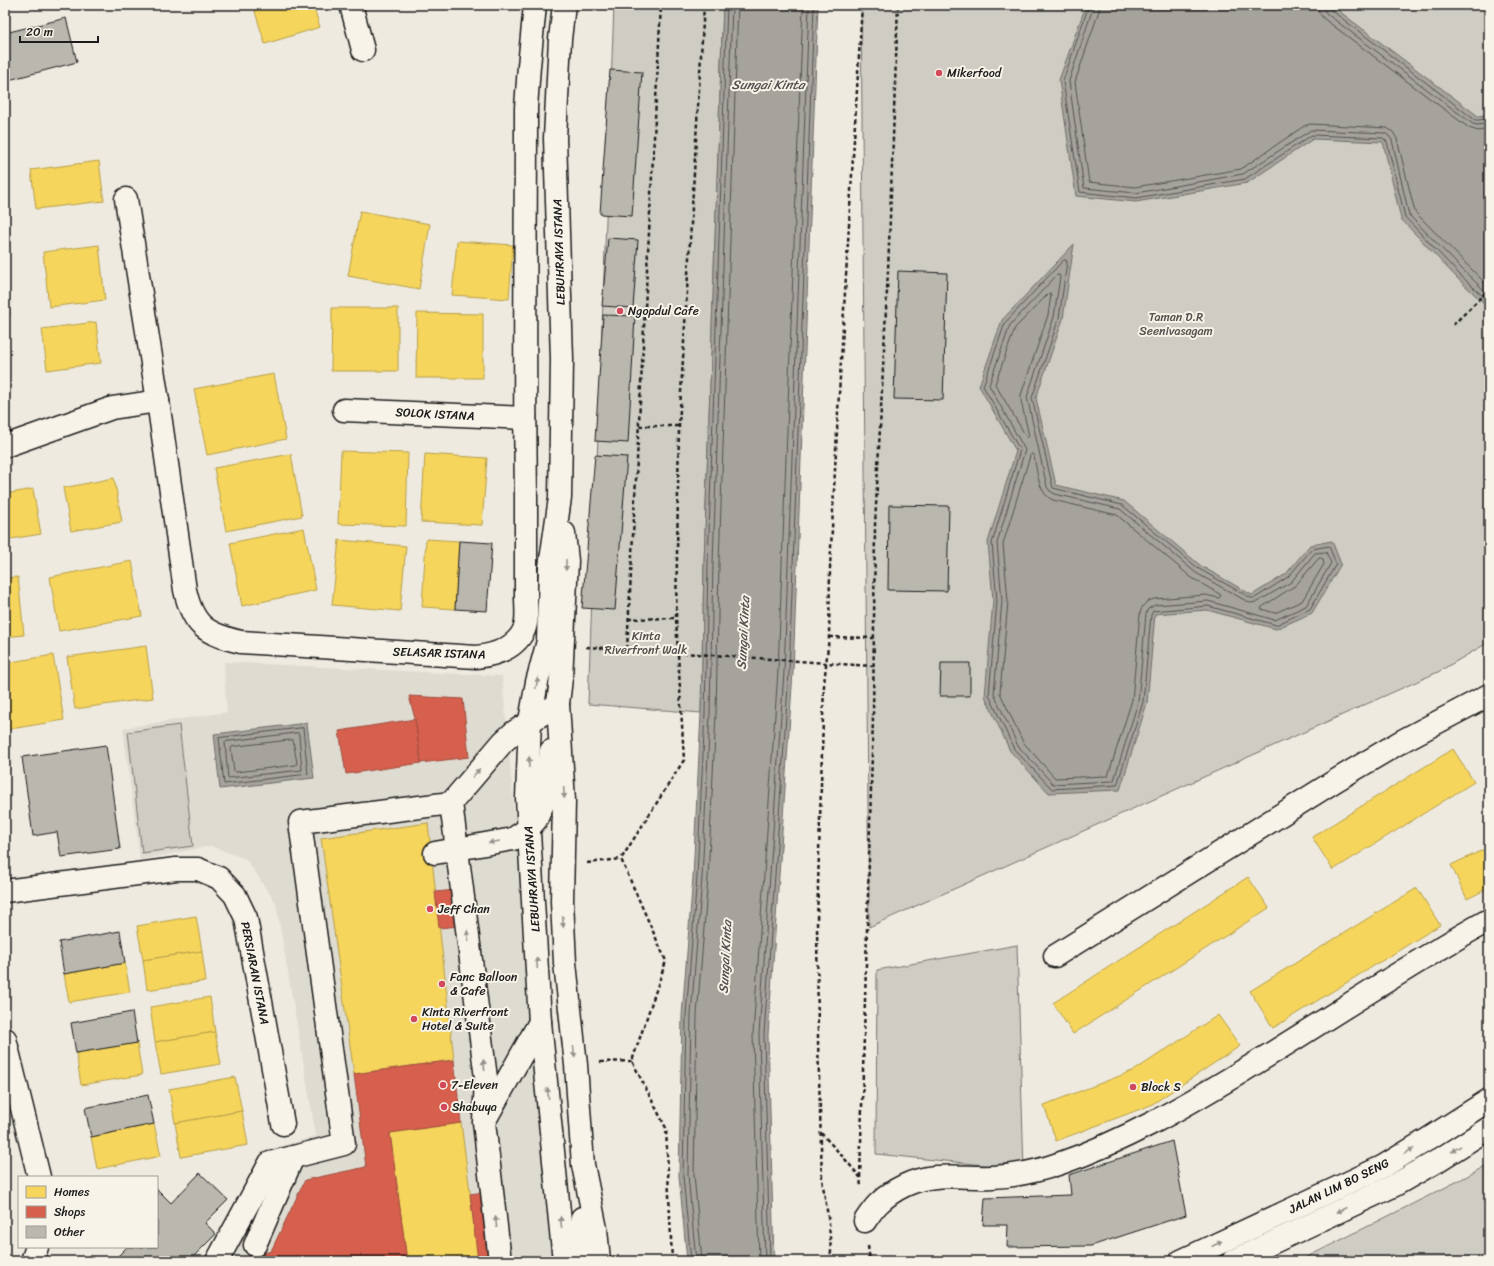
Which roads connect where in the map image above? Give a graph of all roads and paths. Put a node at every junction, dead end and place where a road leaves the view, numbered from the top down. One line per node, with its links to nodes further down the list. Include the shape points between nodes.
1 (351, 5): 8 (street)
2 (535, 5): 14 (street, SELASAR ISTANA, via 526,108)
3 (564, 5): 18 (street, LEBUHRAYA ISTANA, via 555,138 562,359)
4 (661, 5): 15 (path)
5 (704, 5): 16 (path)
6 (862, 5): 21 (path, via 830,568)
7 (898, 5): 22 (path, via 888,279 875,525)
8 (363, 50)
9 (126, 199): 12 (street)
10 (1489, 289): 11 (path)
11 (1453, 324)
12 (158, 401): 14 (street, SELASAR ISTANA, via 188,605 195,619 206,630 222,638 241,642 476,657 490,656 504,650 516,642 524,630 527,548); 17 (street, via 112,408)
13 (344, 410): 14 (street, SOLOK ISTANA)
14 (525, 418)
15 (639, 426): 16 (path); 20 (path)
16 (679, 426): 19 (path)
17 (5, 446)
18 (560, 498): 23 (street, LEBUHRAYA ISTANA, one-way to 23, via 567,561); 28 (street, LEBUHRAYA ISTANA, one-way to 18, via 548,641 550,567)
19 (676, 618): 20 (path); 33 (path, via 684,760)
20 (628, 619): 24 (path)
21 (829, 637): 22 (path); 46 (path, via 824,684 818,920)
22 (874, 638): 25 (path)
23 (562, 646): 24 (path); 27 (street, LEBUHRAYA ISTANA)
24 (627, 649): 25 (path, bridge)
25 (874, 666): 50 (path)
26 (1489, 695): 37 (street, via 1402,741 1342,777)
27 (558, 704): 28 (street); 30 (street, via 545,799 536,820); 48 (street, LEBUHRAYA ISTANA, one-way to 48, via 564,801 563,932)
28 (530, 721): 29 (street, one-way to 28, via 503,742); 30 (street, LEBUHRAYA ISTANA, one-way to 28)
29 (451, 802): 31 (street); 47 (street, via 300,822 344,1144)
30 (528, 829): 31 (street, one-way to 31, via 513,839); 38 (street, LEBUHRAYA ISTANA, one-way to 30)
31 (457, 849): 32 (street); 43 (street, one-way to 31, via 486,1078)
32 (435, 853)
33 (621, 859): 34 (path); 40 (path, via 666,961)
34 (587, 863)
35 (5, 891): 44 (street, PERSIARAN ISTANA, via 176,869 198,869 219,878 236,895 246,918)
36 (1489, 920): 51 (street, via 1182,1108 1121,1140 1061,1163 1026,1173 991,1177 935,1177 913,1182 893,1192 878,1204)
37 (1055, 956)
38 (540, 1022): 43 (street); 57 (street, LEBUHRAYA ISTANA, one-way to 38)
39 (5, 1039): 49 (street)
40 (632, 1060): 41 (path); 60 (path, via 666,1128)
41 (603, 1062)
42 (1489, 1100): 62 (street, JALAN LIM BO SENG, one-way to 42, via 1384,1166)
43 (484, 1122): 56 (street, one-way to 43)
44 (283, 1124)
45 (1489, 1128): 63 (street, JALAN LIM BO SENG, one-way to 63, via 1394,1185)
46 (821, 1133): 50 (path); 61 (path, via 822,1179 831,1252)
47 (293, 1157): 52 (street); 55 (street, via 270,1162)
48 (583, 1165): 58 (street); 59 (street, LEBUHRAYA ISTANA, via 596,1229)
49 (39, 1176)
50 (860, 1177): 51 (path)
51 (865, 1221)
52 (254, 1245)
53 (37, 1248): 54 (street)
54 (32, 1261)
55 (217, 1261)
56 (500, 1261)
57 (564, 1261)
58 (581, 1261)
59 (598, 1261)
60 (672, 1261)
61 (829, 1261)
62 (1181, 1261)
63 (1232, 1261)

